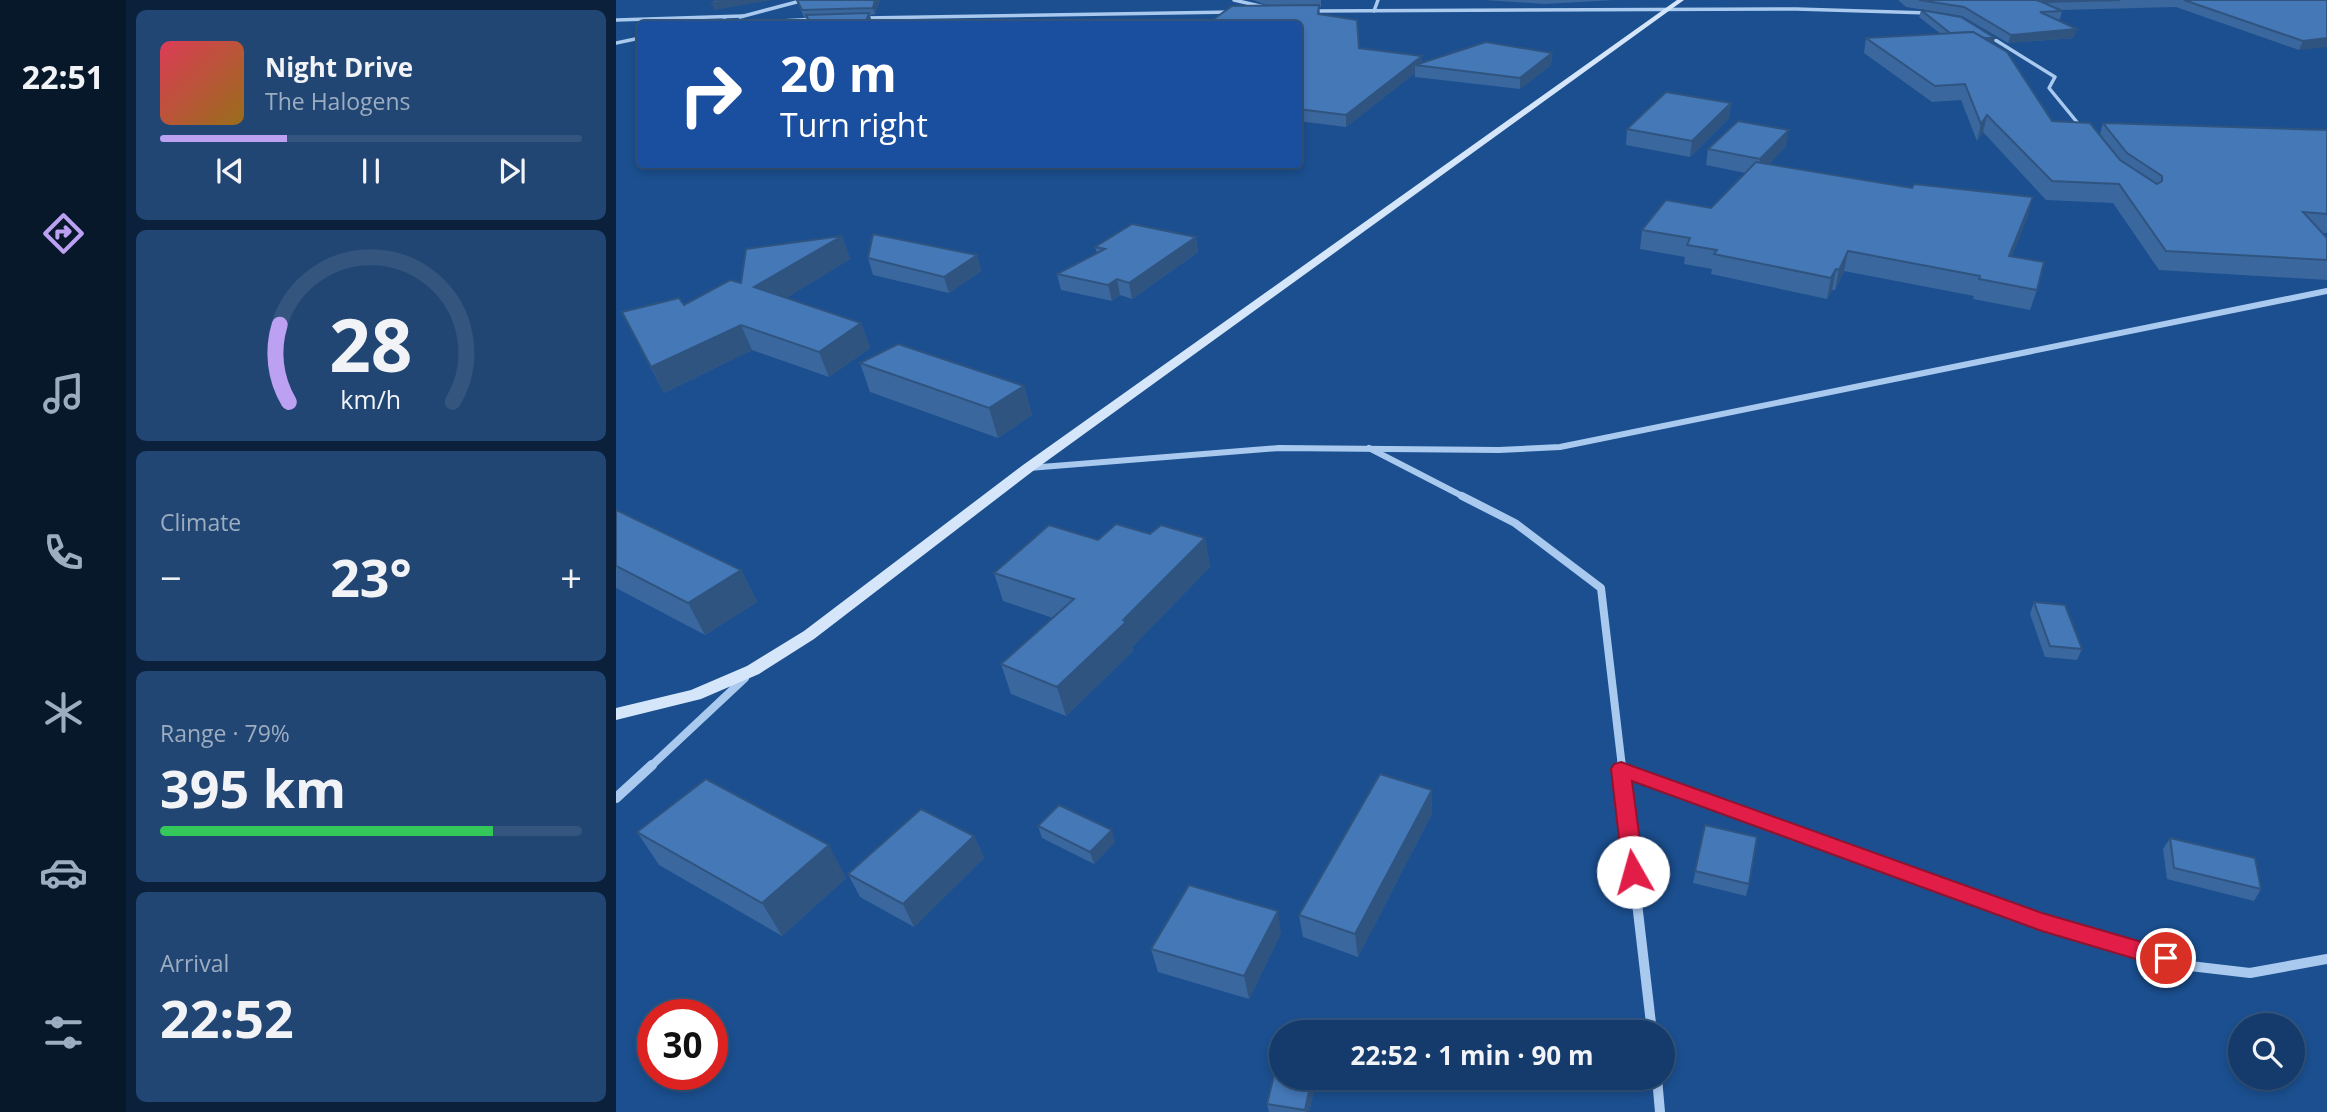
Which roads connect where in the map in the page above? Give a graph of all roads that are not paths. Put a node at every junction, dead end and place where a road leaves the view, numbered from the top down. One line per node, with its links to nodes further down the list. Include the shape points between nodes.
1 (804, 0): 13 (street)
2 (1234, 0): 11 (street, via 1265,10)
3 (1378, 0): 9 (street)
4 (1681, 0): 7 (street)
5 (1511, 1): 6 (street)
6 (1508, 9): 7 (street); 9 (street)
7 (1668, 9): 12 (street); 25 (street)
8 (1306, 11): 9 (street)
9 (1374, 11)
10 (1237, 12): 14 (street)
11 (1251, 12)
12 (1936, 14)
13 (743, 16): 16 (street); 17 (street)
14 (864, 18)
15 (822, 19): 18 (street)
16 (616, 20)
17 (720, 21)
18 (782, 21)
19 (1982, 32): 22 (street, via 2055,77 2049,88)
20 (637, 39): 21 (street)
21 (616, 43)
22 (2085, 132)
23 (2327, 291): 24 (street, via 1560,447)
24 (1366, 446): 25 (street); 28 (street, via 1515,523 1601,588)
25 (1028, 468): 26 (street, via 809,635)
26 (753, 670): 27 (street, via 695,695); 29 (street)
27 (616, 714)
28 (1621, 769): 30 (street, via 2042,922 2190,966 2250,973); 31 (street)
29 (616, 798)
30 (2327, 959)
31 (1651, 1020)
32 (1658, 1090): 33 (street)
33 (1660, 1112)

